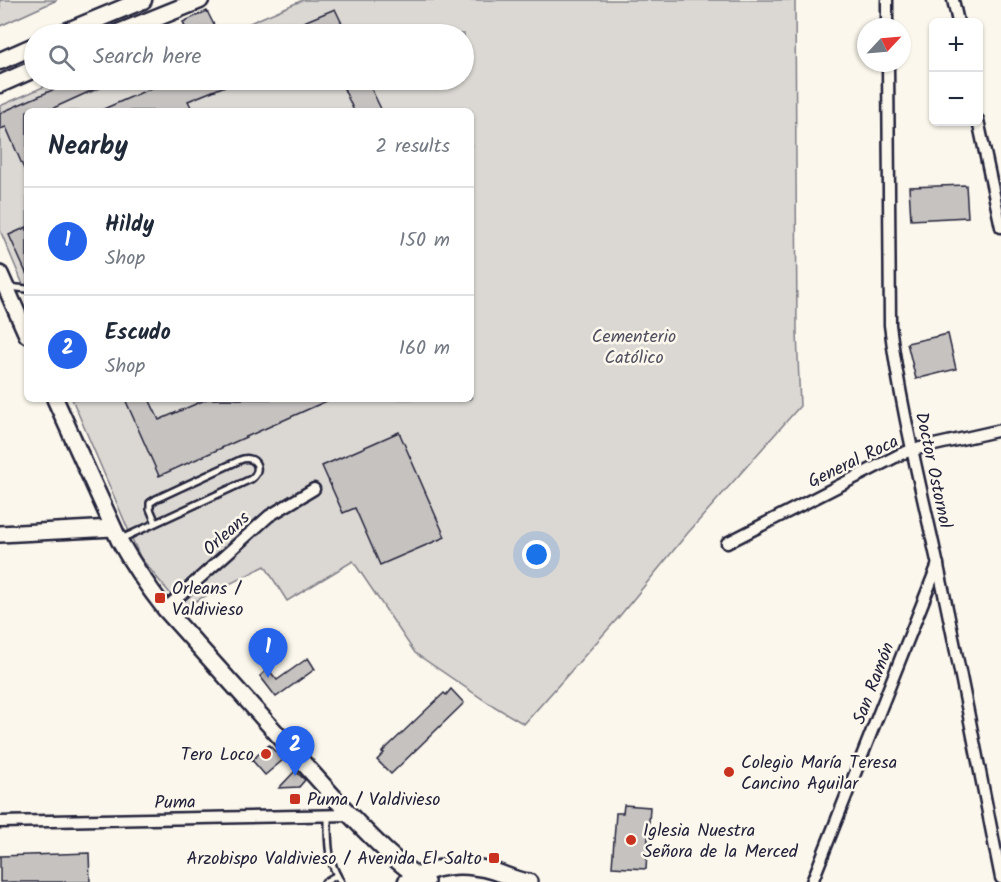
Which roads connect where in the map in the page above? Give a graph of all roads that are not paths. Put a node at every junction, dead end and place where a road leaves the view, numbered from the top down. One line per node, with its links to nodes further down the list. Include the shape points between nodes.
1 (143, 0): 7 (main road)
2 (200, 0): 8 (main road)
3 (887, 0): 5 (street)
4 (953, 0): 6 (street)
5 (887, 18)
6 (957, 18)
7 (86, 24)
8 (141, 24)
9 (24, 50): 10 (main road)
10 (0, 61)
11 (888, 72): 21 (street, Doctor Ostornol, via 890,325)
12 (24, 73): 13 (main road)
13 (0, 84)
14 (979, 126): 15 (street)
15 (1001, 227)
16 (3, 280): 17 (lane); 18 (main road)
17 (24, 288)
18 (24, 328)
19 (57, 402): 25 (main road)
20 (1001, 430): 21 (street, General Roca)
21 (912, 450): 26 (street, General Roca); 27 (street, Doctor Ostornol)
22 (314, 489): 28 (street, Orleans, via 269,516)
23 (156, 523): 23 (lane, via 250,479 258,470 256,464 252,459 240,460 156,499 150,503); 25 (lane)
24 (0, 534): 25 (main road)
25 (116, 534): 28 (main road)
26 (727, 543)
27 (938, 563): 33 (street, Doctor Ostornol); 38 (street, San Ramón)
28 (165, 609): 30 (main road)
29 (328, 815): 30 (street, Puma); 31 (street, Puma); 32 (lane, via 328,851)
30 (350, 815): 34 (main road)
31 (0, 822)
32 (337, 875): 36 (lane); 37 (lane)
33 (1001, 878)
34 (417, 880): 35 (main road, via 439,867 467,866)
35 (516, 881)
36 (325, 882)
37 (341, 882)
38 (812, 882)

